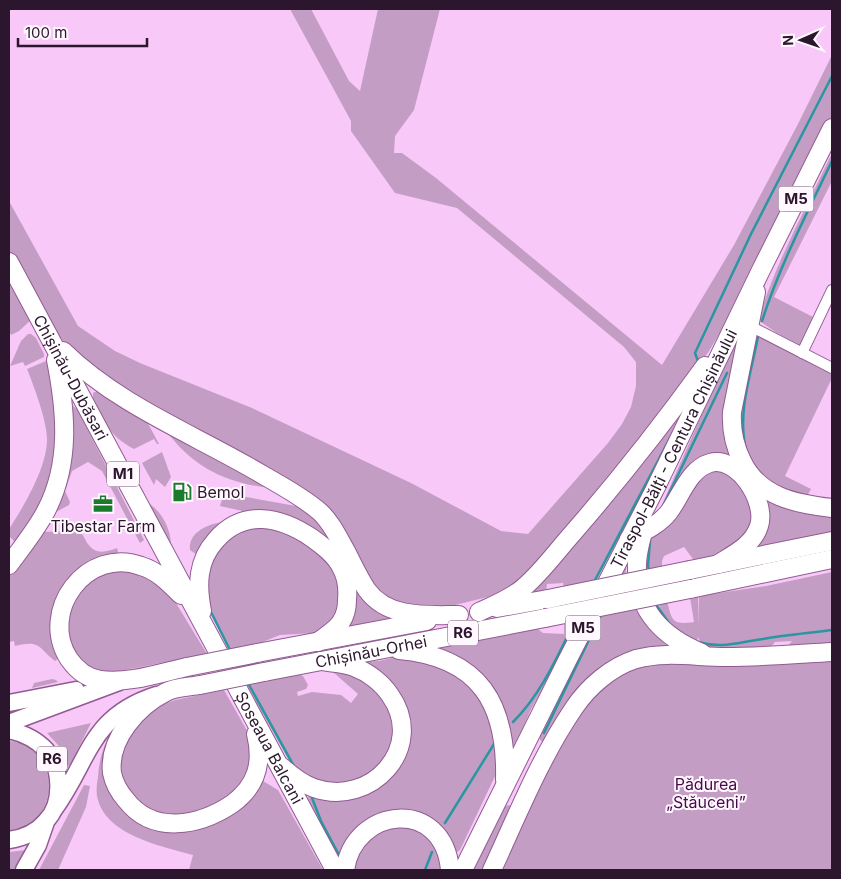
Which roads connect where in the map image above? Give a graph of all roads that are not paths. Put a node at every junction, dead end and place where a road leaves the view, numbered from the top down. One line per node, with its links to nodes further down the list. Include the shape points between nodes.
1 (832, 128): 3 (highway, Tiraspol-Bălți - Centura Chișinăului / M5)
2 (9, 262): 7 (highway, Chișinău-Dubăsari / M1)
3 (760, 270): 5 (highway); 6 (highway, Tiraspol-Bălți - Centura Chișinăului / M5)
4 (832, 290): 8 (street)
5 (750, 326): 8 (street); 10 (highway, via 732,412 732,431 738,453 750,475 767,491 793,502)
6 (730, 333): 11 (highway, Tiraspol-Bălți - Centura Chișinăului / M5, via 655,489); 19 (highway, via 582,523 523,588)
7 (50, 338): 15 (highway, via 65,419 60,473 46,511); 18 (highway, Chișinău-Dubăsari / M1); 20 (highway, via 87,373 112,390 301,497 320,512 337,535 368,591 380,602 410,614)
8 (802, 353): 9 (street)
9 (832, 368)
10 (832, 508)
11 (636, 536): 14 (highway, via 669,512 698,470 710,463 724,463 750,484 760,517 748,544); 25 (highway, via 636,570 644,603 667,634); 34 (highway, Tiraspol-Bălți - Centura Chișinăului / M5)
12 (832, 542): 14 (highway, Chișinău-Orhei / R6)
13 (832, 560): 17 (highway, Chișinău-Orhei / R6)
14 (718, 564): 19 (highway, Chișinău-Orhei / R6, bridge)
15 (9, 565)
16 (832, 568): 17 (highway, via 777,578)
17 (744, 578): 23 (highway, Chișinău-Orhei / R6, bridge)
18 (195, 609): 21 (highway, Chișinău-Dubăsari / M1); 27 (highway, via 165,579 140,565 116,563 103,566 76,583 60,613 58,627 63,647 72,663 84,674)
19 (479, 612): 20 (highway, Chișinău-Orhei / R6)
20 (458, 616): 22 (highway, Chișinău-Orhei / R6)
21 (205, 626): 22 (highway, via 198,591 206,553 232,527 253,519 270,519 306,534 331,553 342,569 347,588 345,615 340,624); 30 (highway, Șoseaua Balcani / M1)
22 (318, 642): 27 (highway, Chișinău-Orhei / R6, bridge)
23 (381, 649): 26 (highway, Chișinău-Orhei / R6); 36 (highway, via 410,651 442,659 456,665 476,682 493,705 503,732)
24 (832, 652): 25 (highway)
25 (709, 656): 35 (highway, via 652,656 608,674 574,708)
26 (321, 661): 28 (highway, Chișinău-Orhei / R6, bridge); 33 (highway, via 353,667 371,676 388,691 398,707 401,722 396,756 385,772 368,785 340,792 308,786)
27 (116, 683): 29 (main road); 31 (main road, Chișinău-Orhei / R6)
28 (168, 691): 30 (highway, via 129,722 118,740 113,757 112,774 122,796 130,806 151,820 167,824 194,822 238,800 252,783 258,768 259,749); 37 (main road, Chișinău-Orhei / R6, via 135,703 108,722 95,738)
29 (11, 706)
30 (251, 714): 33 (highway, Șoseaua Balcani / M1)
31 (9, 723)
32 (9, 730): 37 (main road, R6, via 31,738 50,756 56,770 58,796)
33 (276, 761): 40 (highway, Șoseaua Balcani / M1)
34 (514, 768): 35 (highway); 36 (highway, M5)
35 (534, 781): 44 (highway)
36 (505, 787): 43 (highway, M5)
37 (50, 816): 38 (main road, R6, via 24,836); 39 (main road, Chișinău-Orhei / R6)
38 (9, 840)
39 (24, 870)
40 (334, 870)
41 (346, 870): 42 (highway, via 351,851 366,832 397,819 417,820 431,828 446,847)
42 (450, 870)
43 (463, 870)
44 (492, 870)

